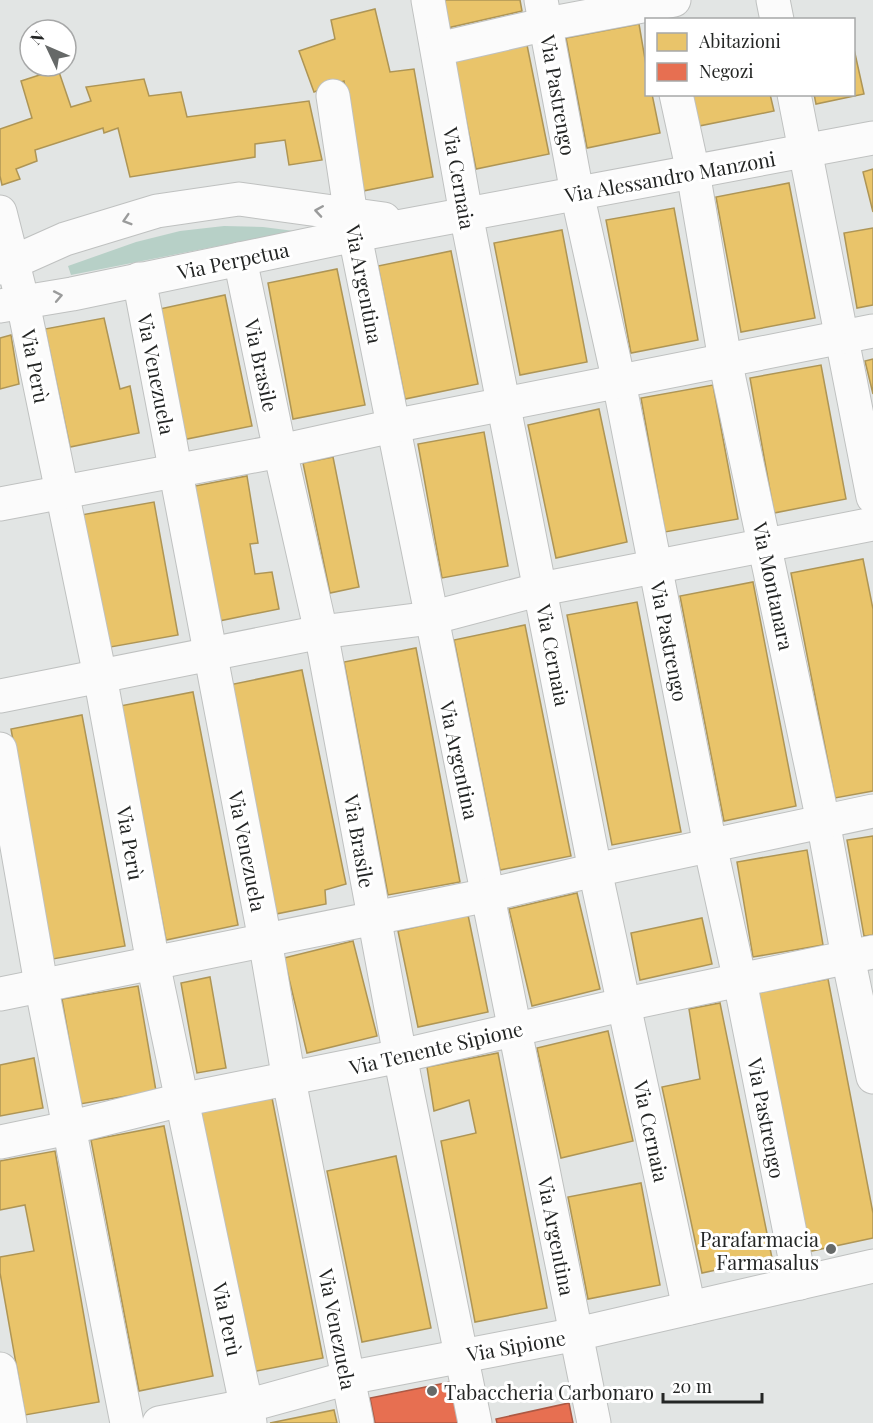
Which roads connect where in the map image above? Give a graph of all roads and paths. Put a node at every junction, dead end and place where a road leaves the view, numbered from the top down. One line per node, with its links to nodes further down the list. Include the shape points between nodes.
1 (428, 0): 6 (street, Via Cernaia)
2 (773, 0): 5 (street)
3 (661, 6): 4 (street)
4 (544, 12): 6 (street); 13 (street, Via Pastrengo)
5 (777, 18)
6 (438, 49): 15 (street, Via Cernaia)
7 (333, 96): 16 (street, Via Argentina)
8 (676, 96): 12 (street, Via Montanara)
9 (794, 96): 11 (street)
10 (873, 138): 11 (street, Via Alessandro Manzoni)
11 (806, 151): 12 (street, Via Alessandro Manzoni); 22 (street)
12 (693, 172): 13 (street, Via Alessandro Manzoni); 23 (street, Via Montanara)
13 (577, 193): 15 (street, Via Alessandro Manzoni); 24 (street, Via Pastrengo)
14 (0, 212): 18 (street, Via Perù)
15 (466, 214): 16 (street, via 419,223); 25 (street, Via Cernaia)
16 (353, 225): 17 (street, Via Perpetua); 18 (street, one-way to 18, via 239,199 157,211 65,239); 26 (street, Via Argentina)
17 (240, 259): 19 (street, Via Perpetua); 27 (street, Via Brasile)
18 (7, 265): 20 (street, Via Perù)
19 (139, 279): 20 (street, Via Perpetua, one-way to 19); 28 (street, Via Venezuela)
20 (11, 304): 29 (street, Via Perù)
21 (873, 331): 22 (street)
22 (841, 337): 23 (street); 30 (street)
23 (725, 360): 24 (street); 33 (street, Via Montanara)
24 (619, 382): 25 (street); 34 (street, Via Pastrengo)
25 (505, 404): 26 (street); 35 (street, Via Cernaia)
26 (393, 426): 27 (street); 36 (street, Via Argentina)
27 (280, 451): 28 (street); 37 (street, Via Brasile)
28 (176, 471): 29 (street); 38 (street, Via Venezuela)
29 (61, 491): 31 (street); 39 (street, Via Perù)
30 (873, 497)
31 (0, 504)
32 (873, 524): 33 (street)
33 (766, 546): 34 (street); 43 (street, Via Montanara)
34 (656, 567): 35 (street); 44 (street, Via Pastrengo)
35 (541, 589): 36 (street); 45 (street, Via Cernaia)
36 (431, 618): 37 (street); 46 (street, Via Argentina)
37 (321, 632): 38 (street); 47 (street, Via Brasile)
38 (211, 654): 39 (street); 48 (street, Via Venezuela)
39 (100, 676): 40 (street); 50 (street, Via Perù)
40 (0, 696)
41 (0, 749): 52 (street)
42 (873, 811): 43 (street)
43 (823, 821): 44 (street); 49 (street, Via Montanara)
44 (710, 845): 45 (street); 51 (street, Via Pastrengo)
45 (595, 870): 46 (street); 54 (street, Via Cernaia)
46 (488, 895): 47 (street); 55 (street, Via Argentina)
47 (374, 919): 48 (street); 56 (street, Via Brasile)
48 (265, 940): 50 (street); 58 (street, Via Venezuela)
49 (860, 955): 51 (street, Via Tenente Sipione); 57 (street, Via Montanara)
50 (153, 963): 52 (street); 59 (street, Via Perù)
51 (740, 981): 54 (street, Via Tenente Sipione); 63 (street, Via Pastrengo)
52 (41, 984): 53 (street); 60 (street)
53 (0, 994)
54 (626, 1004): 55 (street, Via Tenente Sipione); 64 (street, Via Cernaia)
55 (516, 1029): 56 (street, Via Tenente Sipione); 65 (street, Via Argentina)
56 (400, 1056): 58 (street, Via Tenente Sipione); 66 (street, Via Brasile)
57 (873, 1077)
58 (289, 1080): 59 (street, Via Tenente Sipione); 68 (street, Via Venezuela)
59 (181, 1100): 60 (street, Via Tenente Sipione); 69 (street, Via Perù)
60 (68, 1128): 61 (street, Via Tenente Sipione); 71 (street)
61 (0, 1142)
62 (873, 1266): 63 (street, Via Sipione)
63 (800, 1283): 64 (street, Via Sipione)
64 (689, 1308): 65 (street, Via Sipione)
65 (577, 1334): 66 (street, Via Sipione); 75 (street, Via Argentina)
66 (462, 1354): 68 (street, Via Sipione); 74 (street, Via Brasile)
67 (0, 1369): 70 (street)
68 (348, 1378): 69 (street, Via Sipione); 73 (street, Via Venezuela)
69 (248, 1414): 72 (street, Via Sipione)
70 (10, 1423)
71 (127, 1423)
72 (159, 1423)
73 (357, 1423)
74 (475, 1423)
75 (594, 1423)

